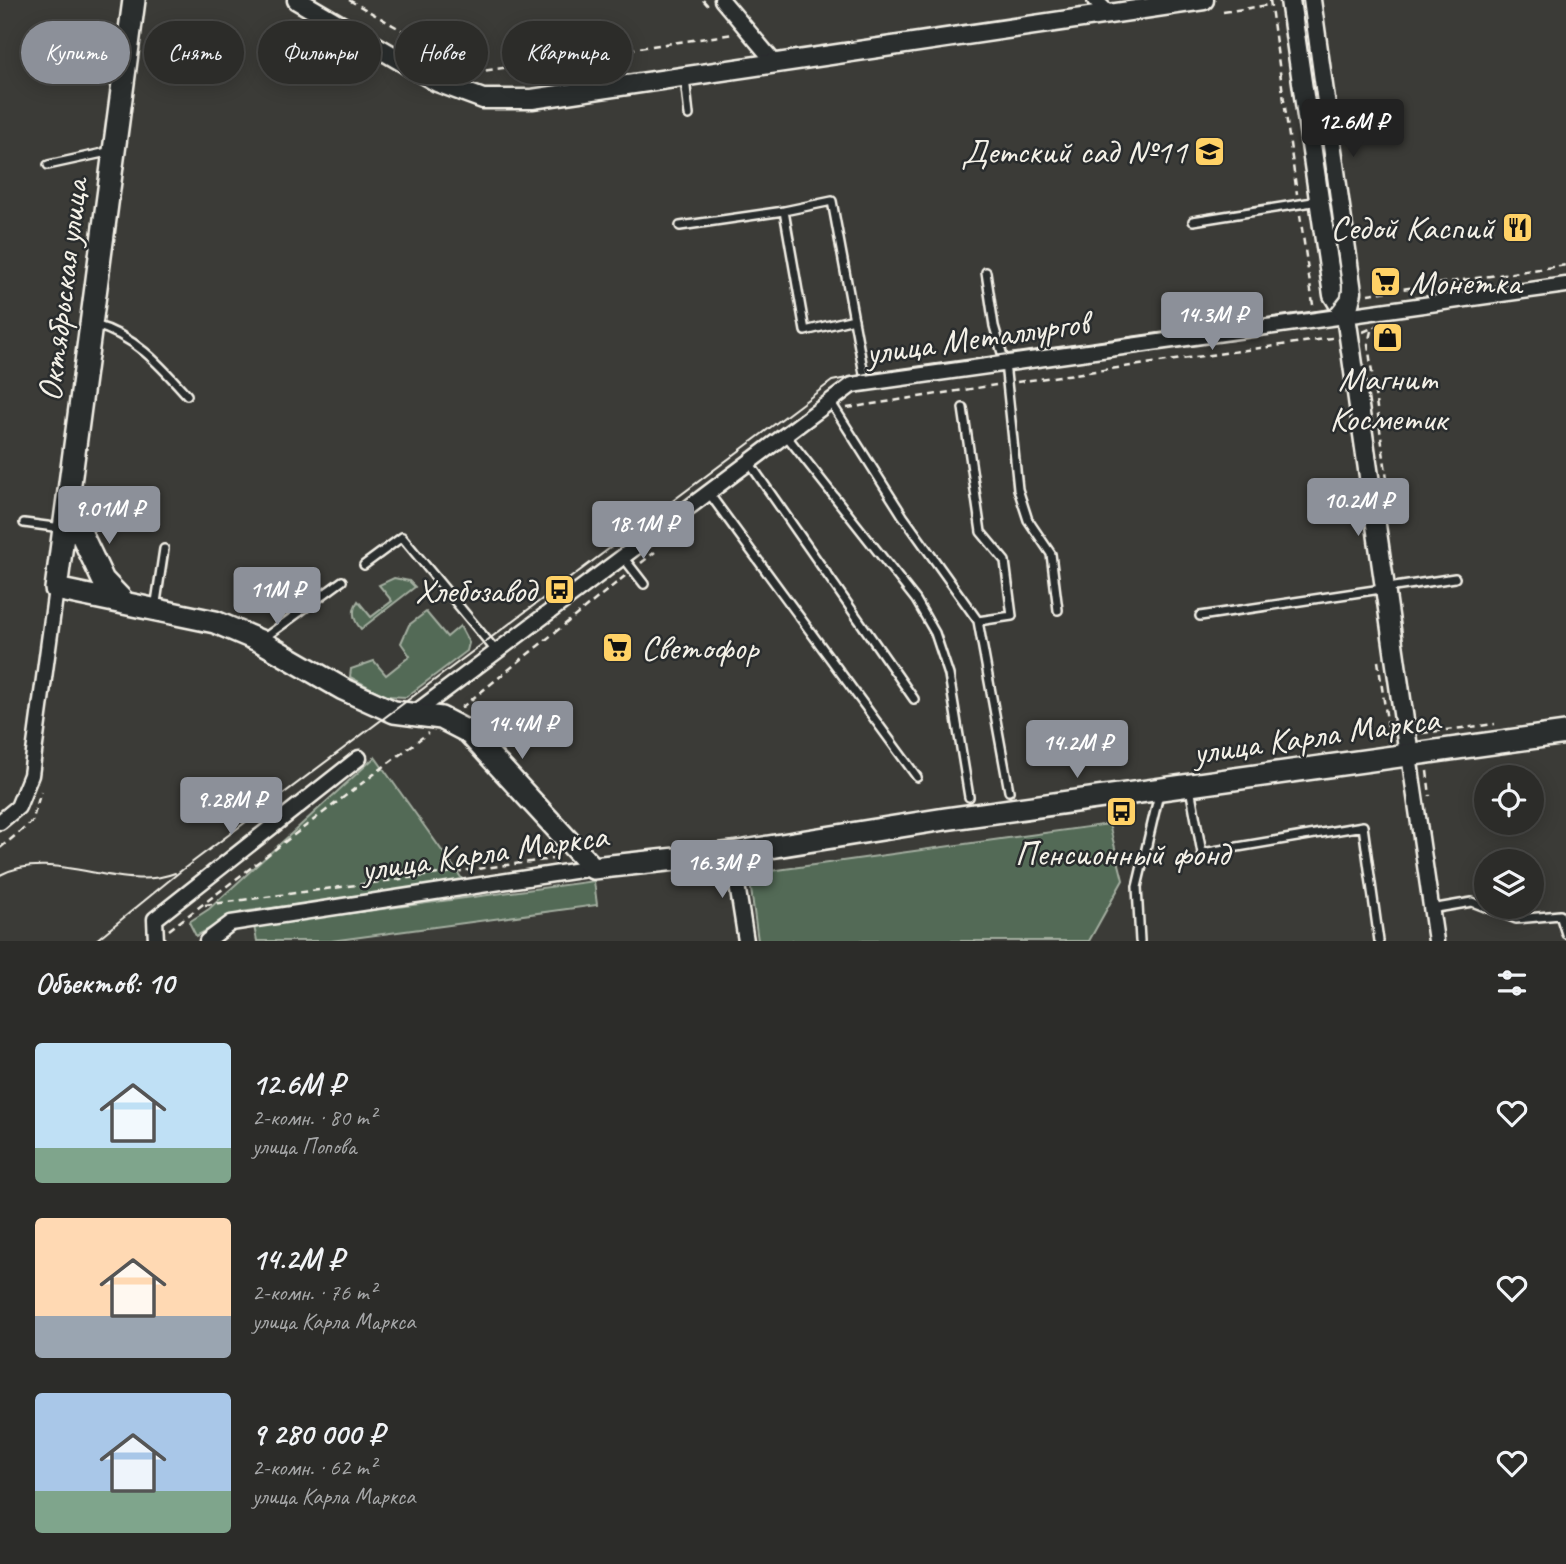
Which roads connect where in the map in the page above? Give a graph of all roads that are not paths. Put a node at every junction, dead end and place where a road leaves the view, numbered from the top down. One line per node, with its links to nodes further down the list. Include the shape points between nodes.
1 (134, 0): 9 (main road, Октябрьская улица)
2 (296, 0): 11 (street, via 437,82 483,99 532,99)
3 (722, 0): 10 (street)
4 (1095, 0): 8 (street)
5 (1204, 0): 8 (street)
6 (1311, 0): 22 (street, via 1361,293)
7 (1290, 1): 16 (street)
8 (1109, 14): 10 (street)
9 (130, 34)
10 (775, 63): 11 (street)
11 (685, 77): 13 (lane)
12 (123, 84): 14 (main road, Октябрьская улица)
13 (689, 115)
14 (114, 150): 15 (lane); 24 (main road, Октябрьская улица)
15 (48, 165)
16 (1320, 201): 18 (lane); 22 (street, via 1333,295)
17 (783, 211): 19 (lane); 23 (lane, via 832,201); 23 (lane, via 805,331)
18 (1193, 221)
19 (680, 226)
20 (986, 272): 25 (lane)
21 (1566, 285): 22 (street, улица Металлургов)
22 (1346, 316): 25 (street, улица Металлургов); 43 (street)
23 (854, 320): 26 (lane)
24 (91, 325): 27 (lane, via 115,331 135,343); 33 (main road, Октябрьская улица)
25 (1005, 363): 26 (street, улица Металлургов); 46 (lane, via 1018,489 1028,520 1051,554)
26 (865, 383): 28 (street, улица Металлургов, via 852,385)
27 (187, 395)
28 (830, 400): 30 (street, улица Металлургов); 48 (lane, via 903,516)
29 (963, 408): 48 (lane, via 981,532 1005,561 1012,617)
30 (785, 433): 31 (street, улица Металлургов); 60 (lane, via 916,600 935,633 948,675)
31 (748, 461): 32 (street, улица Металлургов); 51 (lane)
32 (707, 491): 37 (street, улица Металлургов); 56 (lane)
33 (67, 505): 35 (main road, Октябрьская улица); 44 (main road, via 103,580)
34 (24, 523): 35 (lane)
35 (64, 528): 42 (main road, Октябрьская улица)
36 (164, 549): 45 (lane)
37 (622, 556): 41 (lane); 50 (street, улица Металлургов)
38 (364, 565): 50 (lane, via 402,537)
39 (1455, 578): 43 (lane)
40 (342, 581): 49 (lane)
41 (644, 584)
42 (56, 589): 44 (main road); 61 (street, via 31,775 18,807)
43 (1385, 589): 47 (lane); 54 (street)
44 (125, 603): 45 (main road)
45 (154, 609): 49 (main road, via 215,622)
46 (1058, 610)
47 (1200, 616)
48 (978, 621): 59 (lane)
49 (260, 641): 52 (main road, via 343,689 394,712)
50 (496, 651): 52 (street, улица Металлургов)
51 (914, 699)
52 (416, 712): 63 (main road, via 468,732)
53 (1566, 733): 54 (main road, улица Карла Маркса)
54 (1418, 747): 57 (main road, улица Карла Маркса); 64 (street)
55 (359, 758): 66 (street, via 155,919)
56 (918, 777)
57 (1190, 788): 58 (main road, улица Карла Маркса); 70 (lane, via 1202,853 1363,826)
58 (1160, 789): 62 (main road, улица Карла Маркса); 69 (lane, via 1137,887)
59 (1009, 791)
60 (969, 797)
61 (0, 822)
62 (732, 853): 63 (main road, улица Карла Маркса); 68 (street)
63 (593, 869): 67 (street, улица Карла Маркса, via 231,923)
64 (1431, 909): 65 (lane, via 1472,902 1516,919 1559,915); 71 (street)
65 (1566, 934)
66 (156, 941)
67 (207, 941)
68 (746, 941)
69 (1140, 941)
70 (1379, 941)
71 (1436, 941)

